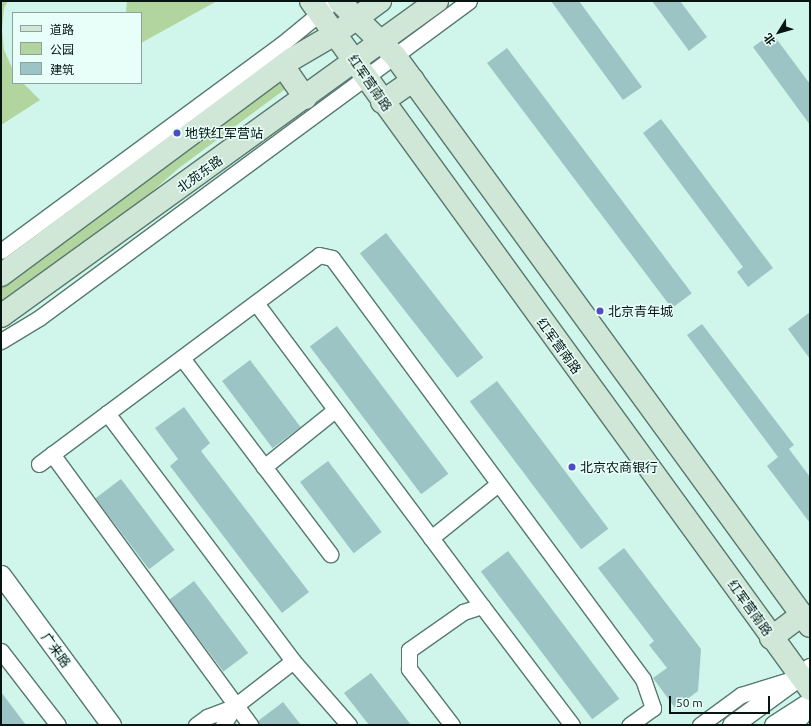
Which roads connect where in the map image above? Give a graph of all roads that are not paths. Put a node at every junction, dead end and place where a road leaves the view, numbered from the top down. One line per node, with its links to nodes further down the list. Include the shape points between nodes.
1 (339, 1): 6 (main road)
2 (380, 1): 6 (main road)
3 (469, 1): 8 (street)
4 (431, 3): 8 (main road, 北苑东路)
5 (322, 5): 7 (main road, 红军营南路); 14 (street, via 282,44)
6 (358, 18): 7 (main road); 8 (main road)
7 (335, 34): 9 (main road); 10 (main road, 红军营南路)
8 (388, 49): 10 (main road, 北苑东路); 11 (main road)
9 (283, 66): 12 (main road); 15 (main road)
10 (360, 70): 12 (main road, 北苑东路); 13 (main road, 红军营南路); 18 (street, via 39,318)
11 (412, 80): 13 (main road); 30 (main road)
12 (305, 98): 17 (main road, 北苑东路)
13 (382, 102): 31 (main road, 红军营南路)
14 (1, 251)
15 (1, 275)
16 (256, 302): 19 (street); 20 (street); 25 (street, via 319,255 332,258)
17 (1, 316)
18 (1, 341)
19 (182, 358): 21 (street); 24 (street)
20 (336, 410): 24 (street); 26 (street)
21 (107, 413): 22 (street); 33 (street)
22 (52, 454): 23 (street); 36 (street)
23 (39, 464)
24 (264, 467): 27 (street)
25 (498, 484): 26 (street); 46 (street, via 643,679 653,708)
26 (431, 538): 29 (street)
27 (330, 554)
28 (1, 575): 39 (street, 广来路)
29 (482, 606): 44 (street, via 463,612 409,650 409,669); 45 (street)
30 (806, 620): 31 (main road)
31 (771, 638): 34 (main road, 红军营南路)
32 (1, 651): 38 (street)
33 (293, 661): 36 (street); 43 (street)
34 (806, 678): 47 (street, via 741,695); 48 (street)
35 (810, 702): 49 (street)
36 (235, 706): 40 (street, via 207,717); 41 (street); 42 (street)
37 (810, 706): 50 (street)
38 (58, 725)
39 (111, 725)
40 (196, 725)
41 (223, 725)
42 (250, 725)
43 (349, 725)
44 (452, 725)
45 (572, 725)
46 (630, 725)
47 (700, 725)
48 (732, 725)
49 (774, 725)
50 (795, 725)

